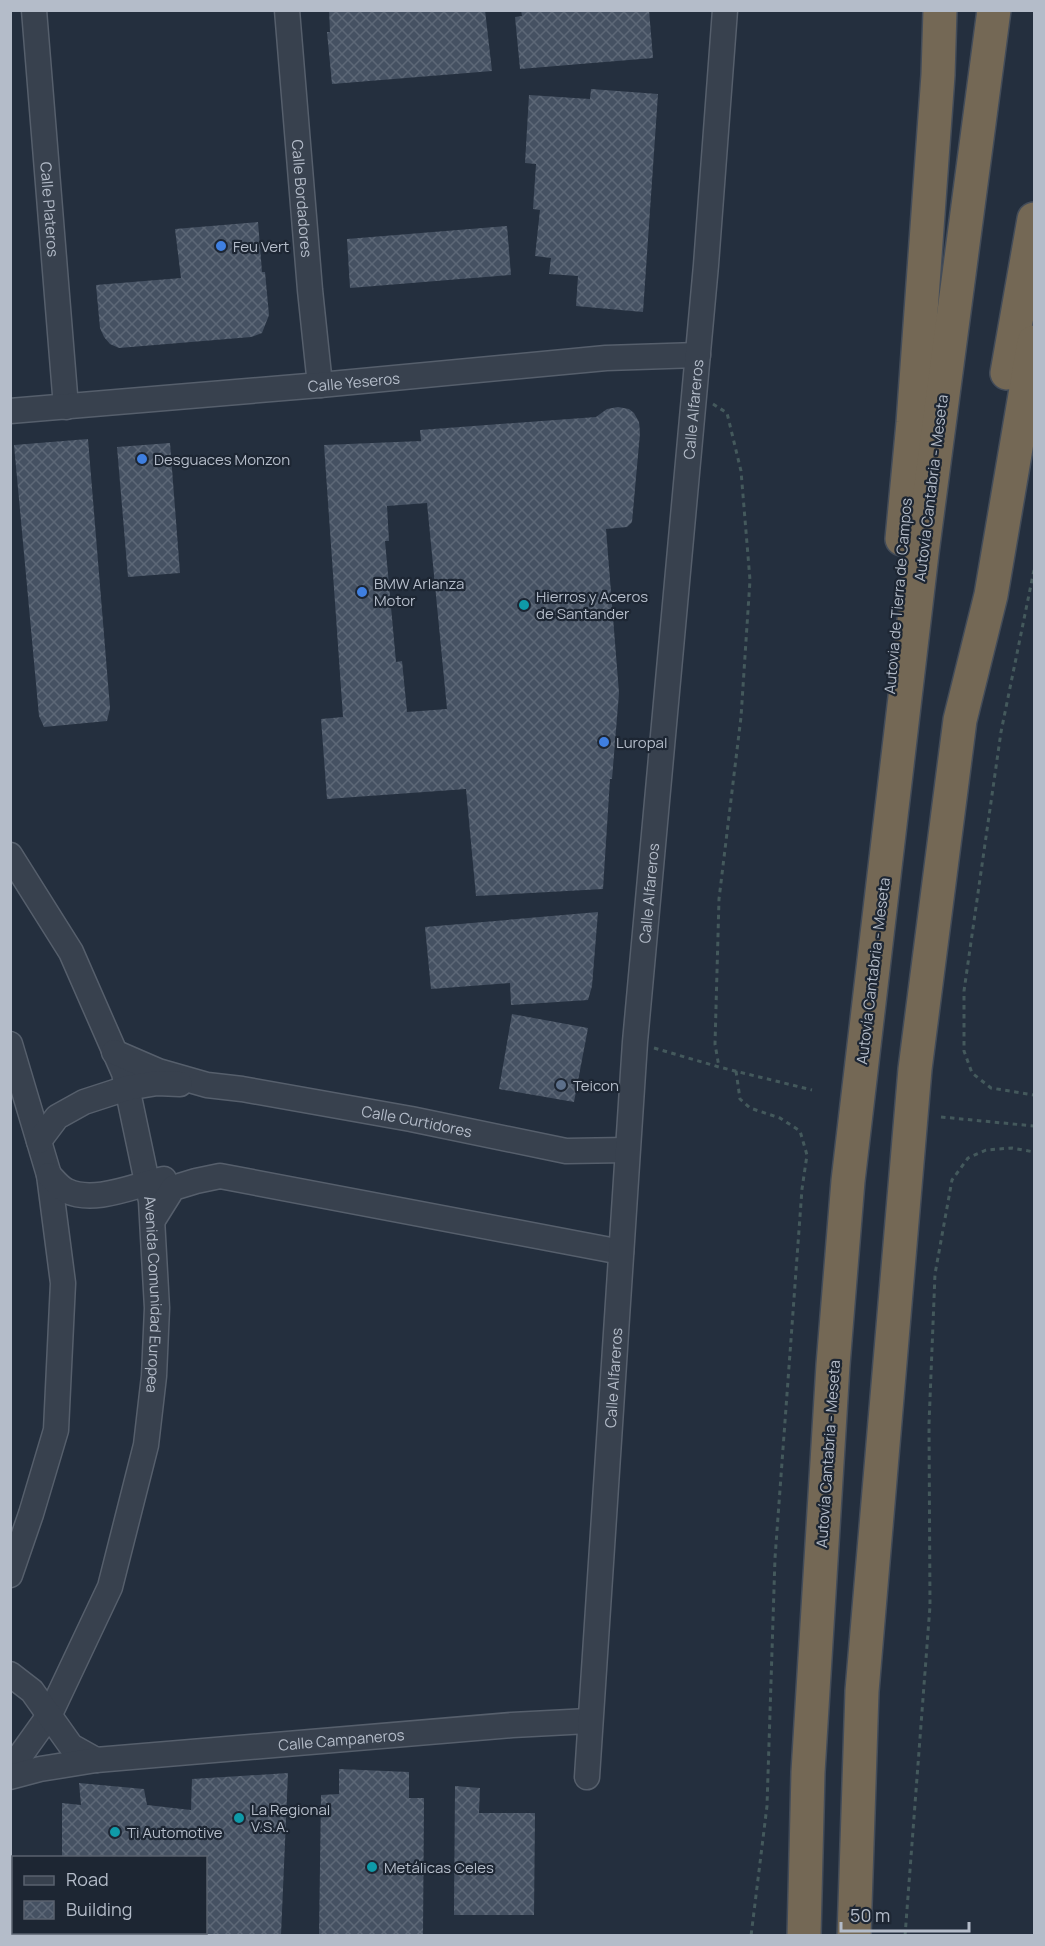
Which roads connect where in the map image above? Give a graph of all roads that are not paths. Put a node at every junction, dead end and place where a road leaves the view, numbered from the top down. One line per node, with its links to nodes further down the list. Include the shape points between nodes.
1 (34, 10): 10 (street, Calle Plateros)
2 (287, 10): 9 (street, Calle Bordadores)
3 (725, 10): 8 (street, Calle Alfareros)
4 (940, 10): 22 (highway, Autovia de Tierra de Campos, via 914,423)
5 (994, 10): 22 (highway, Autovía Cantabria - Meseta, via 922,553)
6 (1035, 219): 12 (highway, via 964,642)
7 (1035, 342): 12 (highway, via 990,595)
8 (698, 355): 9 (street, Calle Yeseros, via 606,358); 19 (street, Calle Alfareros)
9 (320, 385): 10 (street, Calle Yeseros)
10 (66, 407): 11 (street, Calle Yeseros)
11 (10, 411)
12 (960, 720): 35 (highway, via 914,1080 862,1691)
13 (10, 855): 15 (street, Avenida Comunidad Europea, via 71,952)
14 (10, 1044): 18 (street)
15 (114, 1052): 16 (street, Calle Curtidores, via 158,1071); 17 (street, Avenida Comunidad Europea)
16 (207, 1085): 17 (street, Calle Curtidores, via 157,1083); 19 (street, Calle Curtidores, via 411,1119 566,1151)
17 (127, 1088): 18 (street, Calle Curtidores, via 84,1102 57,1117); 23 (street, Avenida Comunidad Europea)
18 (39, 1141): 20 (street)
19 (627, 1150): 25 (street, Calle Alfareros)
20 (49, 1175): 23 (street, via 65,1190 83,1196); 26 (street, via 63,1282 56,1430)
21 (220, 1176): 23 (street, via 180,1175); 24 (street, via 173,1188); 25 (street)
22 (848, 1181): 34 (highway, Autovía Cantabria - Meseta, via 808,1772)
23 (147, 1182): 24 (street, Avenida Comunidad Europea)
24 (153, 1220): 28 (street, Avenida Comunidad Europea, via 157,1308 146,1445 110,1587)
25 (621, 1252): 29 (street, Calle Alfareros)
26 (10, 1575)
27 (10, 1674): 28 (street, via 32,1691)
28 (50, 1714): 30 (street, via 71,1746); 31 (street, Avenida Comunidad Europea)
29 (589, 1721): 30 (street, Calle Campaneros); 33 (street, Calle Alfareros)
30 (96, 1760): 32 (street, Calle Campaneros)
31 (10, 1770)
32 (10, 1777)
33 (587, 1777)
34 (804, 1935)
35 (854, 1935)

